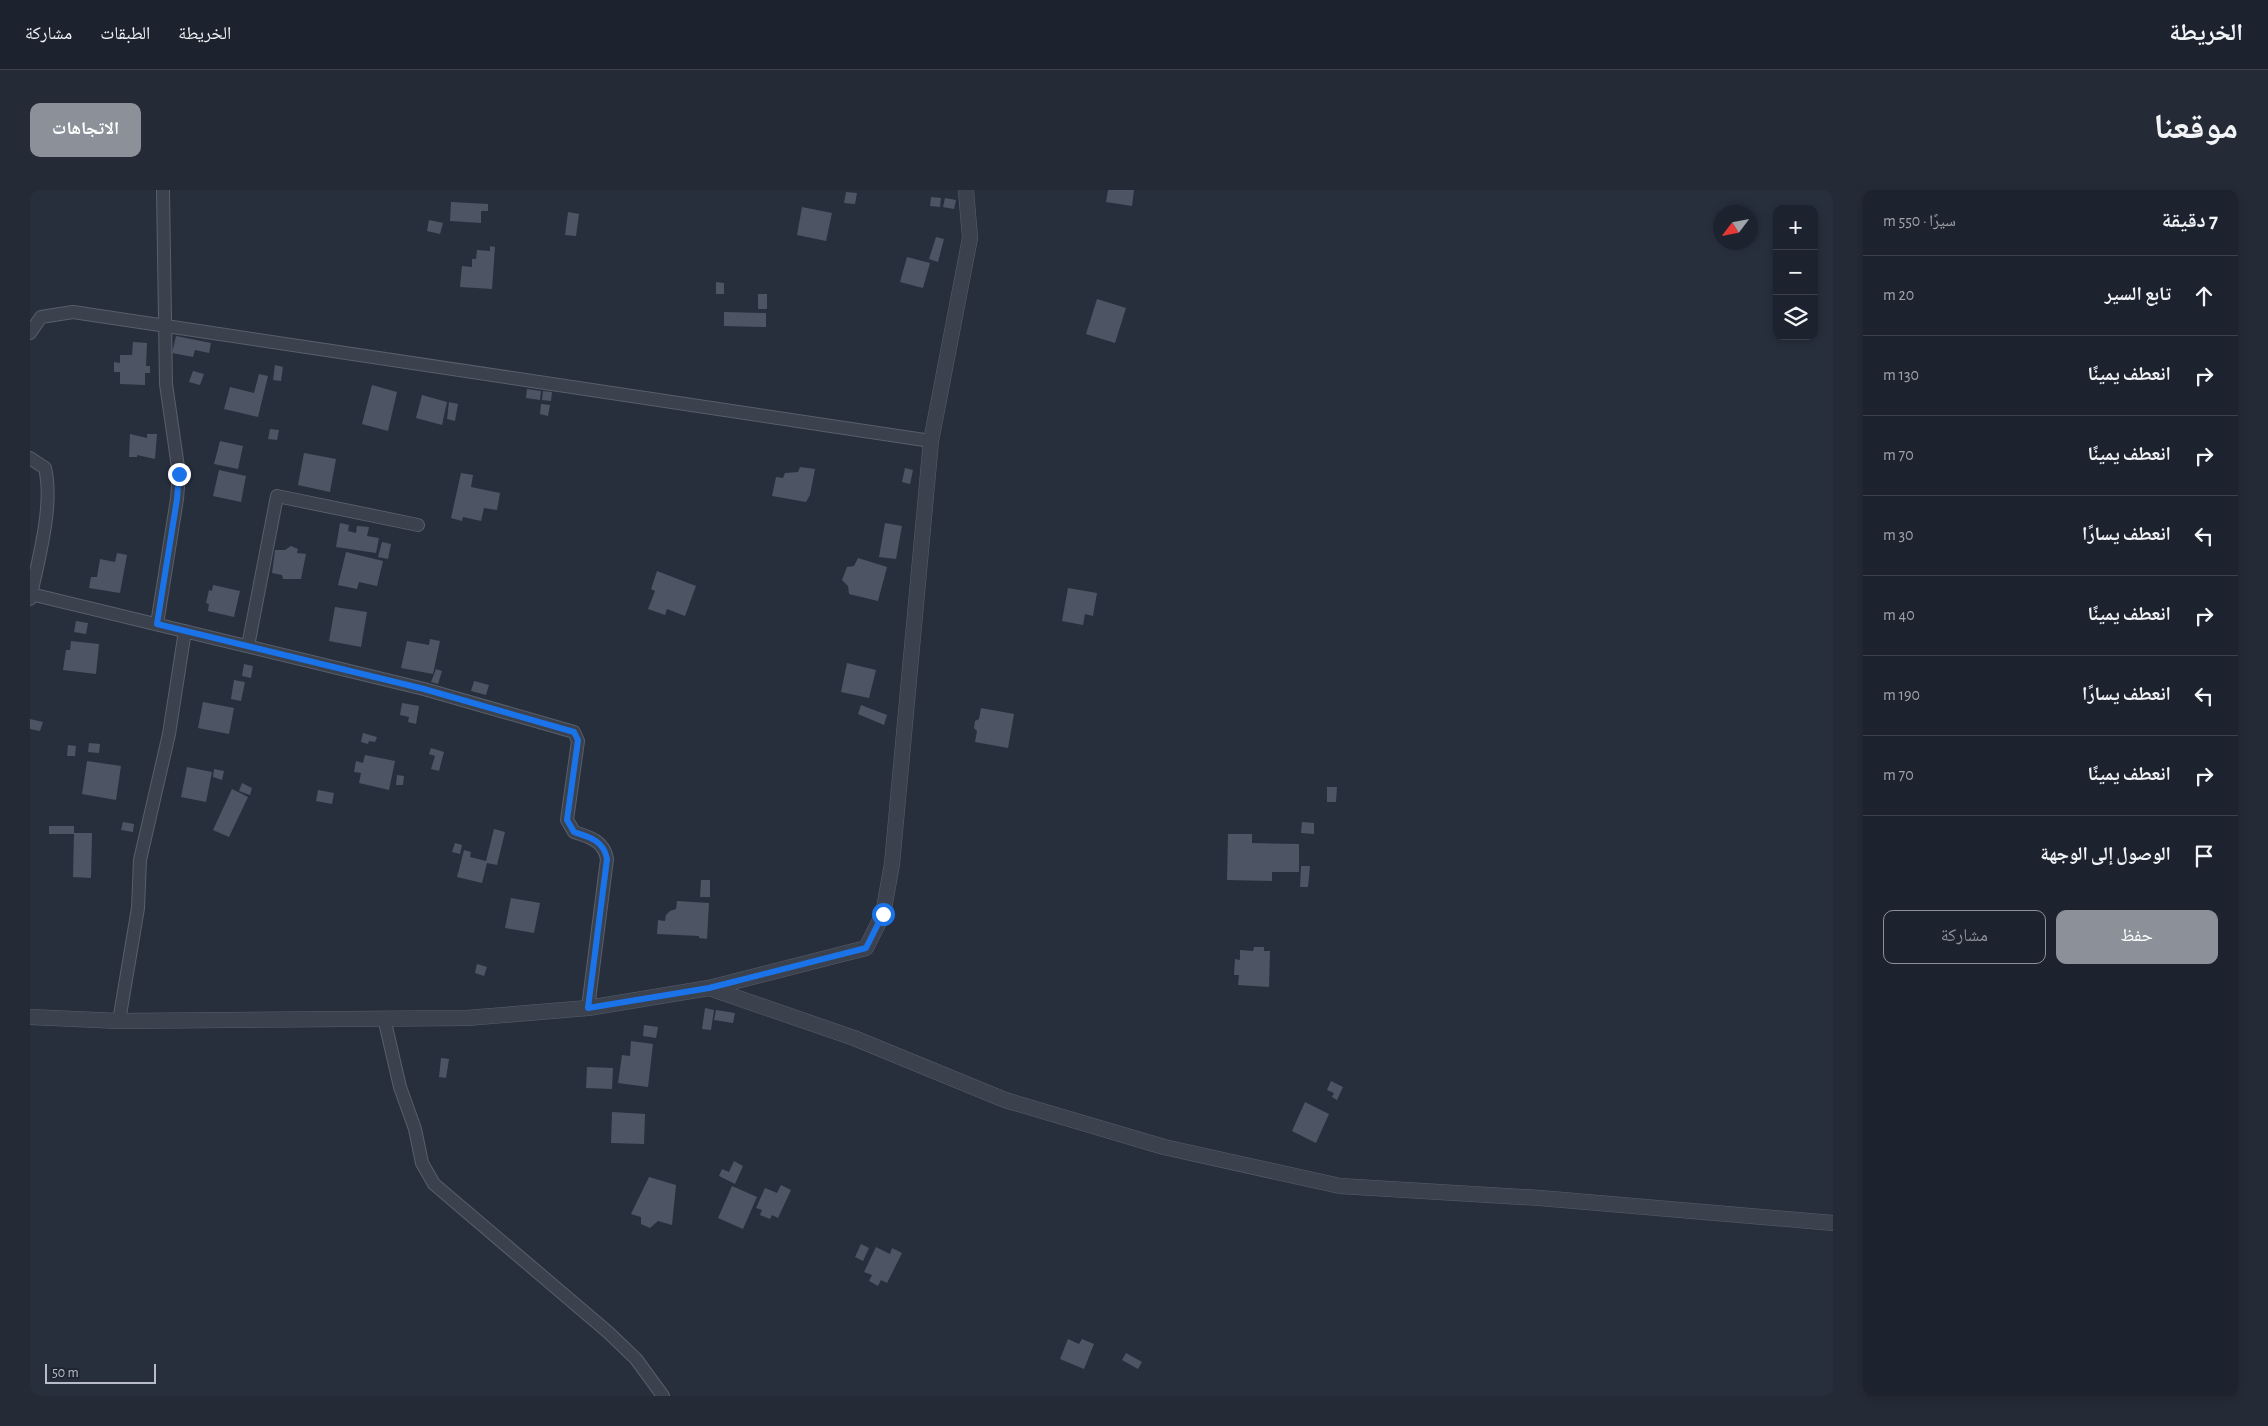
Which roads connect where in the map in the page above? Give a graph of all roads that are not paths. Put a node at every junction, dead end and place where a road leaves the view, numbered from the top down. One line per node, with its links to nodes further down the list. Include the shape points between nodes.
1 (163, 190): 3 (street)
2 (966, 190): 5 (street, via 970,238)
3 (164, 324): 4 (street, via 74,312 41,317); 5 (street); 9 (street, via 166,384 179,474)
4 (30, 332)
5 (931, 441): 12 (street, via 892,864 883,914 866,948)
6 (30, 458): 8 (street, via 45,468 48,481)
7 (418, 525): 11 (street, via 277,496)
8 (31, 596): 9 (street)
9 (157, 624): 10 (street)
10 (185, 632): 11 (street); 16 (street, via 169,734 140,860 138,908)
11 (248, 646): 13 (street, via 424,689 574,732 578,740 567,820 574,832 593,838 605,850 607,859)
12 (709, 988): 13 (street); 17 (street, via 854,1038 1005,1100 1164,1147 1340,1186 1540,1198)
13 (588, 1008): 15 (street, via 467,1018)
14 (30, 1017): 16 (street)
15 (384, 1018): 16 (street); 18 (street, via 422,1163 434,1184 609,1333 636,1359)
16 (119, 1021)
17 (1833, 1223)
18 (663, 1396)

